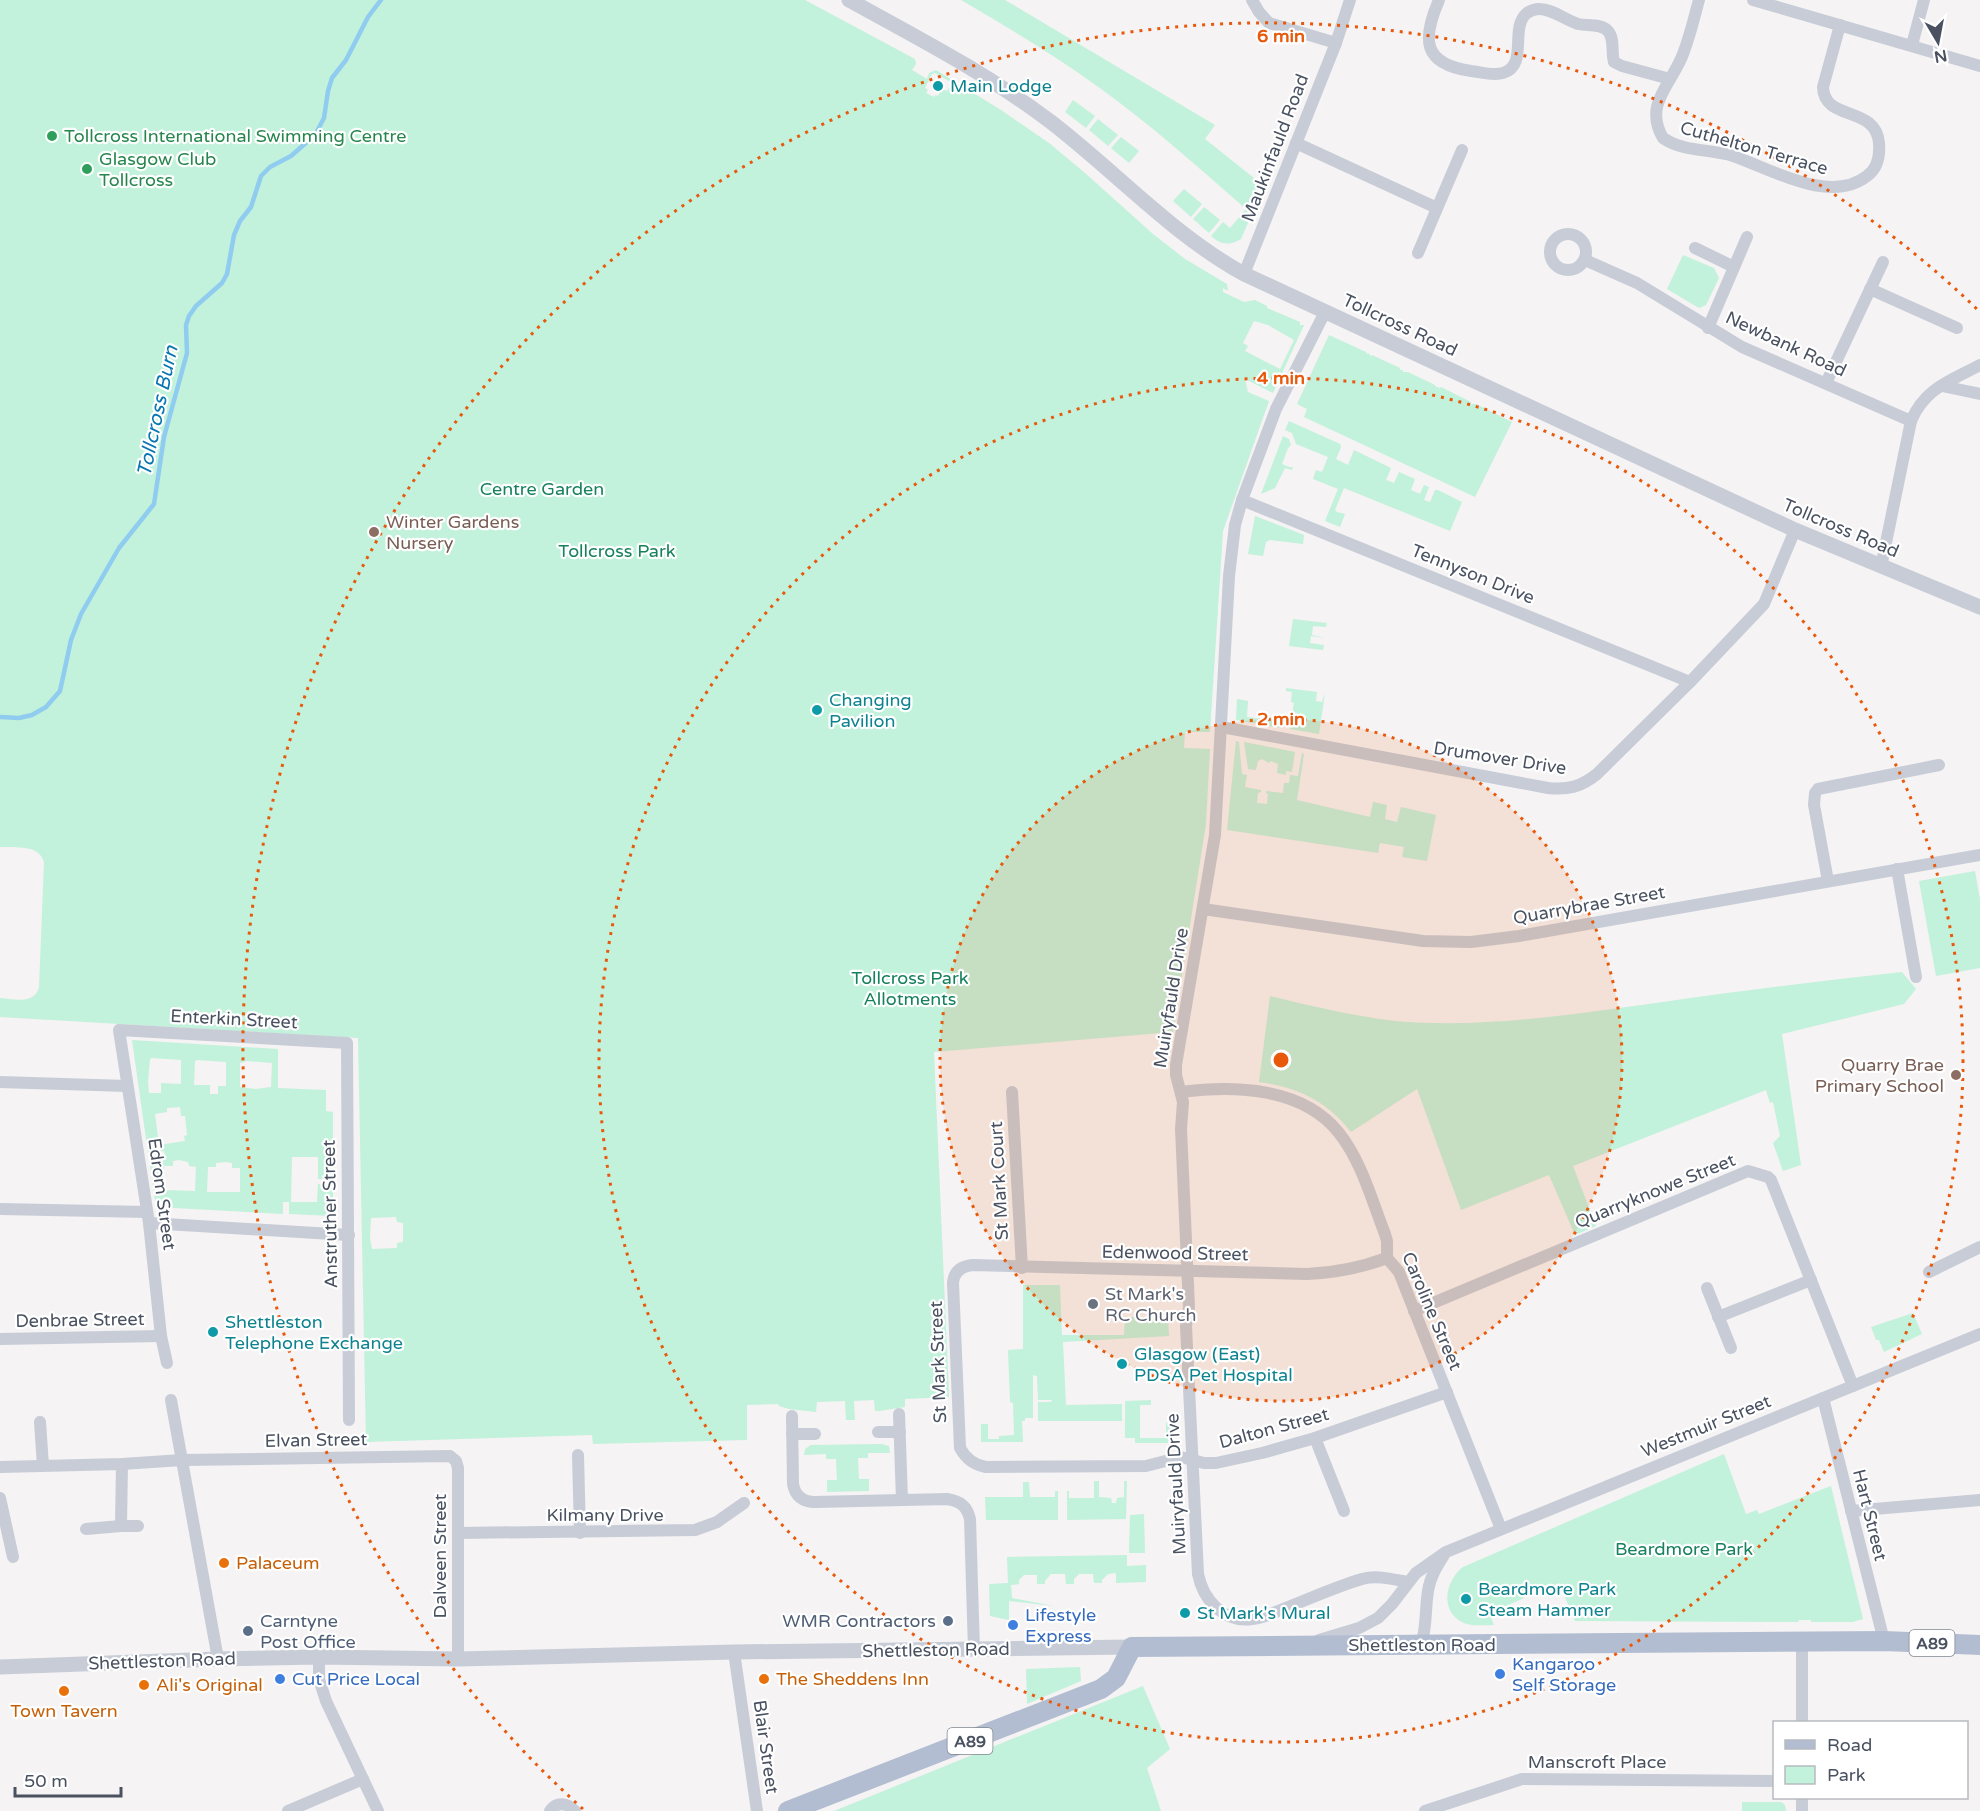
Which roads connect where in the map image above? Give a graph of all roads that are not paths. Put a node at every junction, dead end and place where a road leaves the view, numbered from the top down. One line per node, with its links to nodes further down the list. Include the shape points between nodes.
1 (849, 0): 22 (street, Tollcross Road, via 935,46 1025,103 1201,248)
2 (1252, 0): 9 (street, via 1269,23)
3 (1350, 0): 9 (street, Maukinfauld Road)
4 (1439, 0): 12 (street, via 1428,28 1428,40 1434,57 1452,67 1490,74 1510,70 1518,54 1521,20 1526,13 1541,9 1603,28 1612,39 1614,62)
5 (1699, 0): 12 (street, Cuthelton Terrace, via 1684,52)
6 (1753, 0): 8 (street)
7 (1924, 0): 10 (street)
8 (1840, 25): 10 (street); 12 (street, Cuthelton Terrace, via 1823,94 1834,107 1871,123 1877,130 1877,164 1861,182 1836,188 1812,185 1732,156 1668,142 1658,130 1656,111)
9 (1336, 43): 13 (street, Maukinfauld Road)
10 (1912, 45): 11 (street)
11 (1980, 66)
12 (1670, 79)
13 (1296, 143): 15 (street); 22 (street, Maukinfauld Road)
14 (1462, 150): 15 (street)
15 (1437, 208): 18 (street)
16 (1747, 237): 21 (street)
17 (1695, 248): 21 (street)
18 (1418, 253)
19 (1585, 260): 25 (street, Newbank Road, via 1637,283)
20 (1883, 262): 23 (street)
21 (1734, 267): 25 (street)
22 (1245, 274): 24 (street, Tollcross Road)
23 (1870, 289): 26 (street); 28 (street)
24 (1325, 312): 32 (street, Muiryfauld Drive, via 1276,409); 33 (street, Tollcross Road)
25 (1708, 328): 28 (street, Newbank Road)
26 (1957, 328)
27 (1980, 365): 29 (street)
28 (1826, 383): 31 (street, Newbank Road)
29 (1942, 386): 30 (street); 31 (street, via 1918,405)
30 (1980, 394)
31 (1911, 421): 34 (street)
32 (1242, 500): 36 (street, Tennyson Drive); 37 (street, Muiryfauld Drive, via 1229,576)
33 (1796, 530): 34 (street, Tollcross Road); 36 (street, Drumover Drive, via 1764,604)
34 (1881, 567): 35 (street, Tollcross Road)
35 (1980, 607)
36 (1690, 682): 37 (street, Drumover Drive, via 1597,774 1570,788 1548,788)
37 (1222, 727): 42 (street, Muiryfauld Drive, via 1215,835)
38 (1939, 765): 41 (street, via 1818,789 1814,805)
39 (1980, 855): 40 (street, Quarrybrae Street)
40 (1897, 869): 41 (street, Quarrybrae Street); 43 (street)
41 (1828, 881): 42 (street, Quarrybrae Street, via 1471,942 1408,940)
42 (1203, 909): 49 (street, Muiryfauld Drive, via 1176,1065)
43 (1916, 977)
44 (119, 1030): 45 (street, Enterkin Street); 47 (street, Edrom Street)
45 (347, 1043): 52 (street, Anstruther Street)
46 (0, 1082): 47 (street)
47 (127, 1086): 51 (street, Edrom Street)
48 (1012, 1092): 56 (street, St Mark Court)
49 (1181, 1092): 54 (street, Caroline Street, via 1255,1091 1291,1099 1319,1114 1339,1133 1356,1160 1385,1234); 57 (street, Muiryfauld Drive)
50 (0, 1209): 51 (street)
51 (148, 1218): 52 (street); 64 (street, Edrom Street)
52 (349, 1235): 74 (street, Anstruther Street)
53 (1980, 1247): 58 (street)
54 (1387, 1258): 57 (street, Edenwood Street, via 1332,1273); 61 (street, Caroline Street, via 1399,1272)
55 (960, 1268): 56 (street, Edenwood Street); 83 (street, St Mark Street, via 953,1283 960,1444)
56 (1022, 1268): 57 (street, Edenwood Street)
57 (1186, 1272): 84 (street, Muiryfauld Drive)
58 (1929, 1272)
59 (1810, 1280): 61 (street, Quarryknowe Street, via 1771,1180 1748,1172); 62 (street); 68 (street, Quarryknowe Street)
60 (1707, 1288): 62 (street)
61 (1414, 1311): 69 (street, Caroline Street)
62 (1718, 1317): 66 (street)
63 (1980, 1334): 68 (street, Westmuir Street)
64 (162, 1336): 65 (street, Denbrae Street); 67 (street, Edrom Street)
65 (0, 1339)
66 (1731, 1348)
67 (167, 1363)
68 (1853, 1386): 70 (street, Westmuir Street)
69 (1447, 1392): 80 (street, Dalton Street); 98 (street, Caroline Street)
70 (1823, 1398): 93 (street, Hart Street); 98 (street, Westmuir Street)
71 (171, 1400): 85 (street)
72 (899, 1414): 77 (street)
73 (792, 1416): 78 (street)
74 (349, 1420)
75 (40, 1422): 87 (street)
76 (878, 1432): 77 (street)
77 (900, 1432): 90 (street)
78 (792, 1434): 79 (street); 90 (street, via 794,1490 804,1500)
79 (815, 1434)
80 (1315, 1438): 84 (street, Dalton Street, via 1216,1463); 94 (street)
81 (578, 1455): 100 (street)
82 (450, 1456): 85 (street, Elvan Street); 99 (street, Dalveen Street, via 458,1468)
83 (965, 1456): 84 (street, Dalton Street, via 986,1467 1146,1466 1176,1458)
84 (1193, 1459): 103 (street, Muiryfauld Drive, via 1200,1586 1221,1612 1254,1619 1362,1579)
85 (182, 1460): 86 (street, Elvan Street); 113 (street)
86 (122, 1464): 87 (street, Elvan Street); 95 (street)
87 (42, 1466): 88 (street, Elvan Street)
88 (0, 1467)
89 (0, 1498): 102 (street)
90 (902, 1500): 110 (street, via 947,1499 966,1508 970,1519)
91 (1980, 1500): 93 (street)
92 (744, 1503): 100 (street, Kilmany Drive, via 717,1522 695,1530)
93 (1851, 1511): 104 (street, Hart Street)
94 (1344, 1512)
95 (121, 1526): 96 (street); 97 (street)
96 (138, 1526)
97 (86, 1529)
98 (1501, 1529): 101 (street, Westmuir Street)
99 (459, 1533): 100 (street, Kilmany Drive); 114 (street, Dalveen Street)
100 (580, 1533)
101 (1446, 1552): 103 (street, Westmuir Street); 106 (street, via 1431,1578)
102 (13, 1557)
103 (1407, 1582): 108 (street, Westmuir Street, via 1387,1610 1369,1624)
104 (1884, 1641): 105 (main road, Shettleston Road / A89); 107 (main road, Shettleston Road / A89)
105 (1802, 1642): 106 (main road, Shettleston Road / A89); 116 (street)
106 (1421, 1645): 108 (main road, Shettleston Road / A89)
107 (1980, 1645)
108 (1298, 1646): 109 (main road, Shettleston Road / A89)
109 (1132, 1647): 110 (street, Shettleston Road); 124 (main road, A89, via 1116,1678 1101,1689)
110 (974, 1650): 111 (street, Shettleston Road)
111 (734, 1652): 114 (street, Shettleston Road); 123 (street, Blair Street)
112 (319, 1657): 113 (street, Shettleston Road); 114 (street, Shettleston Road); 117 (street, via 319,1679 326,1701)
113 (218, 1659): 115 (street, Shettleston Road)
114 (458, 1659)
115 (0, 1667)
116 (1802, 1721)
117 (363, 1779): 119 (street); 120 (street)
118 (1773, 1781): 125 (street, Manscroft Place, via 1522,1779)
119 (288, 1811)
120 (378, 1811)
121 (550, 1811): 122 (street, via 560,1804)
122 (575, 1811)
123 (757, 1811)
124 (788, 1811)
125 (1425, 1811)

